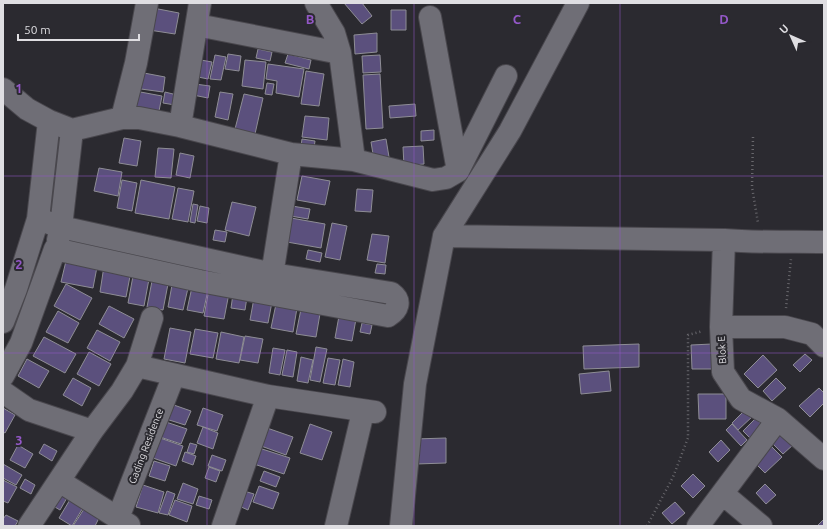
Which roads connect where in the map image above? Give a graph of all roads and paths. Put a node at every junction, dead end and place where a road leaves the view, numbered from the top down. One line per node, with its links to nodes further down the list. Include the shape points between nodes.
1 (147, 3): 10 (street, via 136,64)
2 (200, 3): 6 (street)
3 (316, 3): 7 (street, via 334,33)
4 (578, 3): 20 (street, via 510,131)
5 (430, 18): 17 (street)
6 (197, 25): 7 (street); 12 (street)
7 (340, 53): 16 (street)
8 (506, 76): 17 (street)
9 (3, 89): 11 (street, via 27,109)
10 (122, 118): 12 (street, via 139,118); 13 (street)
11 (49, 121): 13 (street); 18 (street)
12 (180, 126): 15 (street)
13 (72, 130): 19 (street)
14 (753, 137): 25 (path, via 752,187 758,222)
15 (291, 154): 16 (street); 27 (street)
16 (354, 160): 17 (street, via 433,180 446,178)
17 (458, 171)
18 (38, 219): 19 (street); 22 (street)
19 (61, 227): 26 (street); 27 (street)
20 (444, 236): 21 (street); 47 (street, via 415,384)
21 (724, 240): 25 (street); 30 (street, Blok E)
22 (32, 241): 26 (street); 29 (street)
23 (796, 241): 24 (street); 25 (street); 31 (path, via 797,245 791,253)
24 (824, 242)
25 (756, 243)
26 (56, 248): 27 (street, via 200,281); 35 (street, via 21,343)
27 (271, 283)
28 (152, 318): 33 (street)
29 (3, 322)
30 (721, 327): 31 (street); 38 (street, Blok E, via 723,372 741,399); 48 (path, via 688,335 688,438 673,477)
31 (785, 327): 32 (street, via 812,334)
32 (824, 346)
33 (137, 366): 34 (street); 39 (street)
34 (174, 375): 37 (street); 43 (street, Gading Residence)
35 (3, 376)
36 (3, 392): 39 (street, via 29,410)
37 (268, 396): 45 (street); 46 (street, via 369,412)
38 (778, 419): 40 (street, Blok E); 42 (street)
39 (92, 431): 41 (street)
40 (824, 459)
41 (59, 481): 43 (street, Gading Residence); 44 (street)
42 (723, 494): 49 (street); 50 (street)
43 (124, 522)
44 (29, 526)
45 (223, 526)
46 (336, 526)
47 (401, 526)
48 (647, 526)
49 (698, 526)
50 (761, 526)

